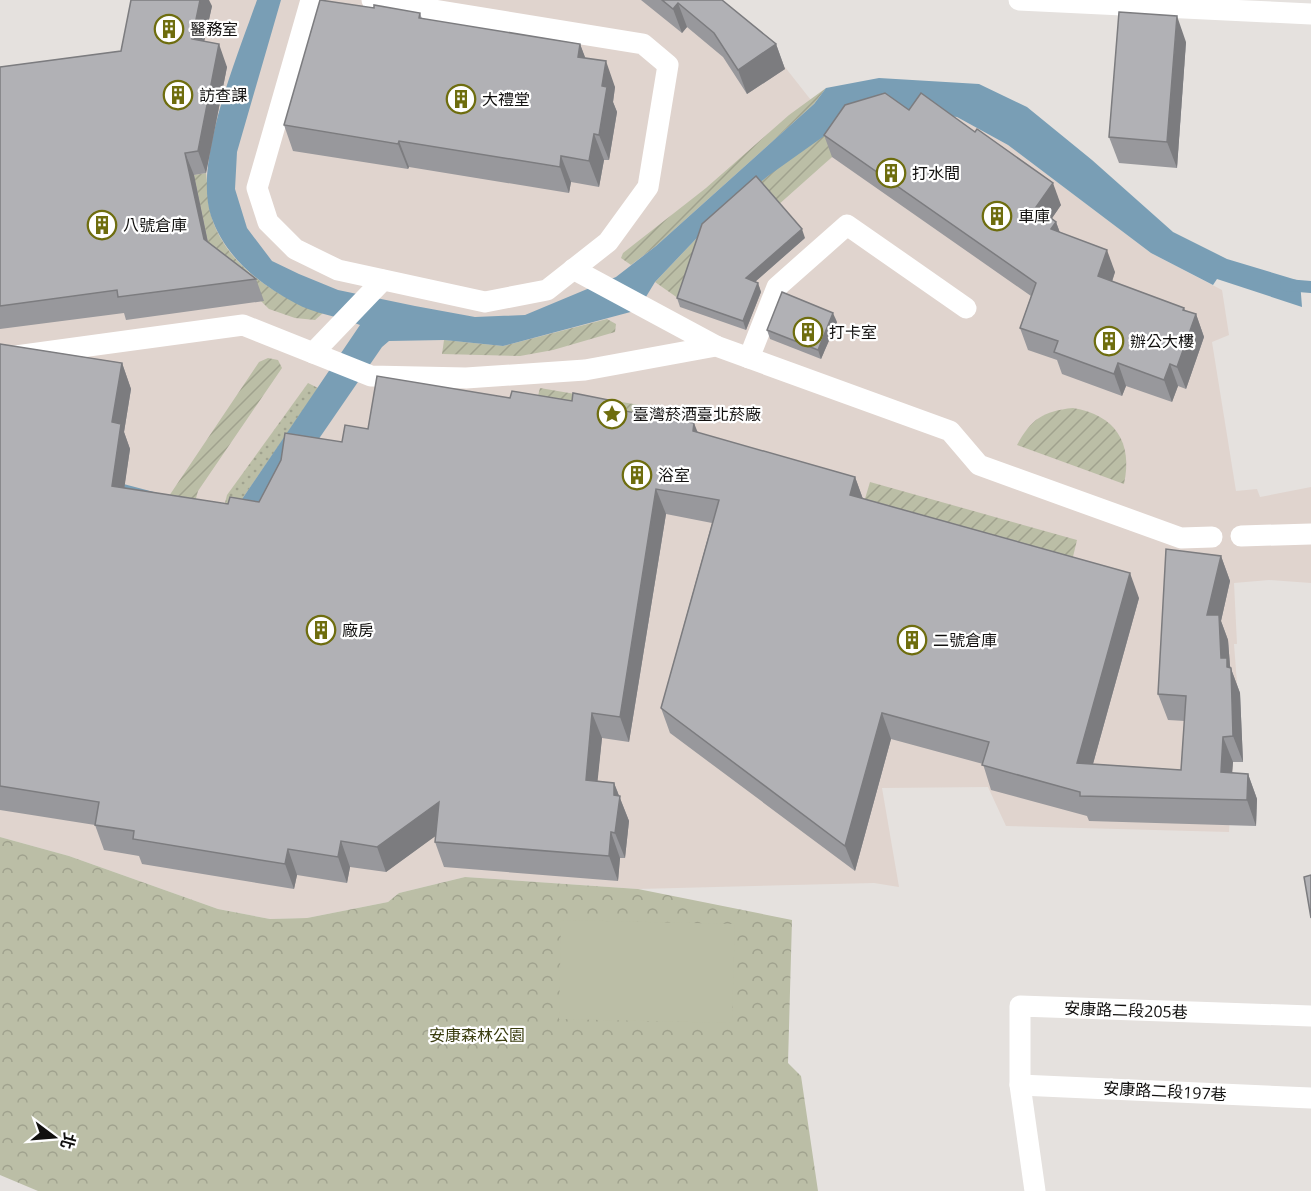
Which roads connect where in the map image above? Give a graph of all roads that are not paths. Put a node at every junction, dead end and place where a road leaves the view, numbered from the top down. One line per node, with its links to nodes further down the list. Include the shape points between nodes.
1 (311, 0): 7 (lane, via 257,188 268,222 295,249)
2 (372, 0): 6 (lane, via 643,44 668,65 648,187)
3 (1018, 0): 4 (lane)
4 (1041, 1): 5 (lane)
5 (1311, 14)
6 (582, 274): 7 (lane, via 547,290 485,302); 9 (lane)
7 (378, 285): 10 (lane, via 337,327)
8 (966, 308): 12 (lane, via 847,225 777,287)
9 (716, 346): 10 (lane, via 585,370 466,378 371,376); 12 (lane)
10 (321, 356): 11 (lane, via 243,325)
11 (0, 358)
12 (749, 358): 15 (lane, via 950,431 979,465 1181,538)
13 (1311, 534): 14 (lane)
14 (1241, 536)
15 (1212, 537)
16 (1311, 1016): 17 (lane, 安康路二段205巷, via 1020,1006)
17 (1020, 1085): 18 (lane, 安康路二段197巷); 19 (lane)
18 (1311, 1098)
19 (1035, 1191)

